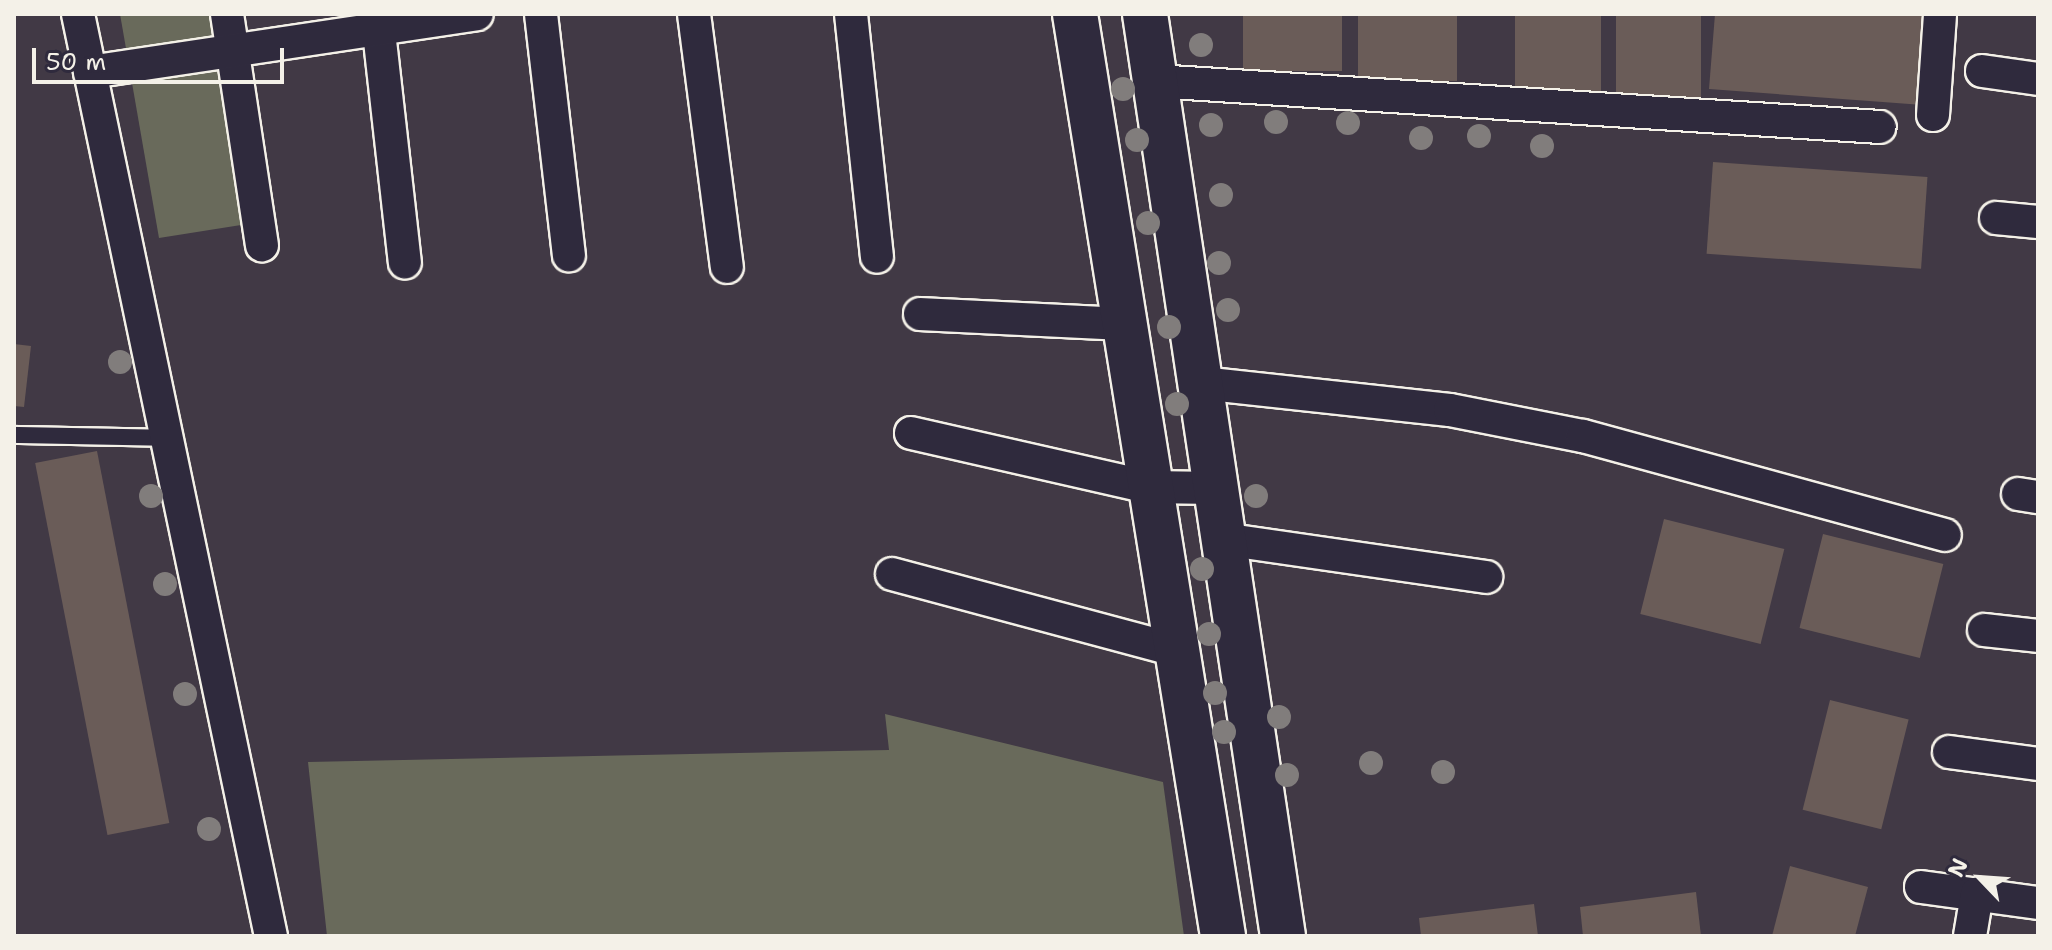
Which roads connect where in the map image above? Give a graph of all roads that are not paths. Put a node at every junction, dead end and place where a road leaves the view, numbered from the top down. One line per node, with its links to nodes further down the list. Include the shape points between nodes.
1 (78, 14): 13 (street)
2 (227, 14): 11 (street)
3 (477, 14): 10 (street)
4 (541, 14): 21 (street)
5 (694, 14): 24 (street)
6 (851, 14): 22 (street)
7 (1075, 14): 26 (street)
8 (1145, 14): 15 (street)
9 (1940, 14): 16 (street)
10 (378, 22): 11 (street); 23 (street)
11 (231, 51): 13 (street); 20 (street)
12 (1982, 71): 14 (street)
13 (90, 72): 30 (street)
14 (2038, 79)
15 (1155, 81): 17 (street); 27 (street)
16 (1933, 115)
17 (1880, 127)
18 (1996, 218): 19 (street)
19 (2038, 222)
20 (262, 245)
21 (569, 255)
22 (877, 257)
23 (405, 262)
24 (727, 267)
25 (920, 314): 26 (street)
26 (1128, 324): 31 (street)
27 (1201, 383): 32 (street); 33 (street, via 1450,410 1583,436)
28 (911, 433): 31 (street)
29 (14, 435): 30 (lane)
30 (167, 438): 45 (street)
31 (1148, 487): 32 (street); 39 (street)
32 (1216, 488): 34 (street)
33 (1945, 535)
34 (1223, 539): 36 (street); 47 (street)
35 (892, 574): 39 (street)
36 (1486, 577)
37 (1984, 630): 38 (street)
38 (2038, 636)
39 (1175, 650): 46 (street)
40 (1949, 752): 41 (street)
41 (2038, 764)
42 (1921, 887): 43 (street)
43 (1977, 894): 44 (street); 48 (street)
44 (2038, 903)
45 (271, 936)
46 (1223, 936)
47 (1283, 936)
48 (1970, 936)

